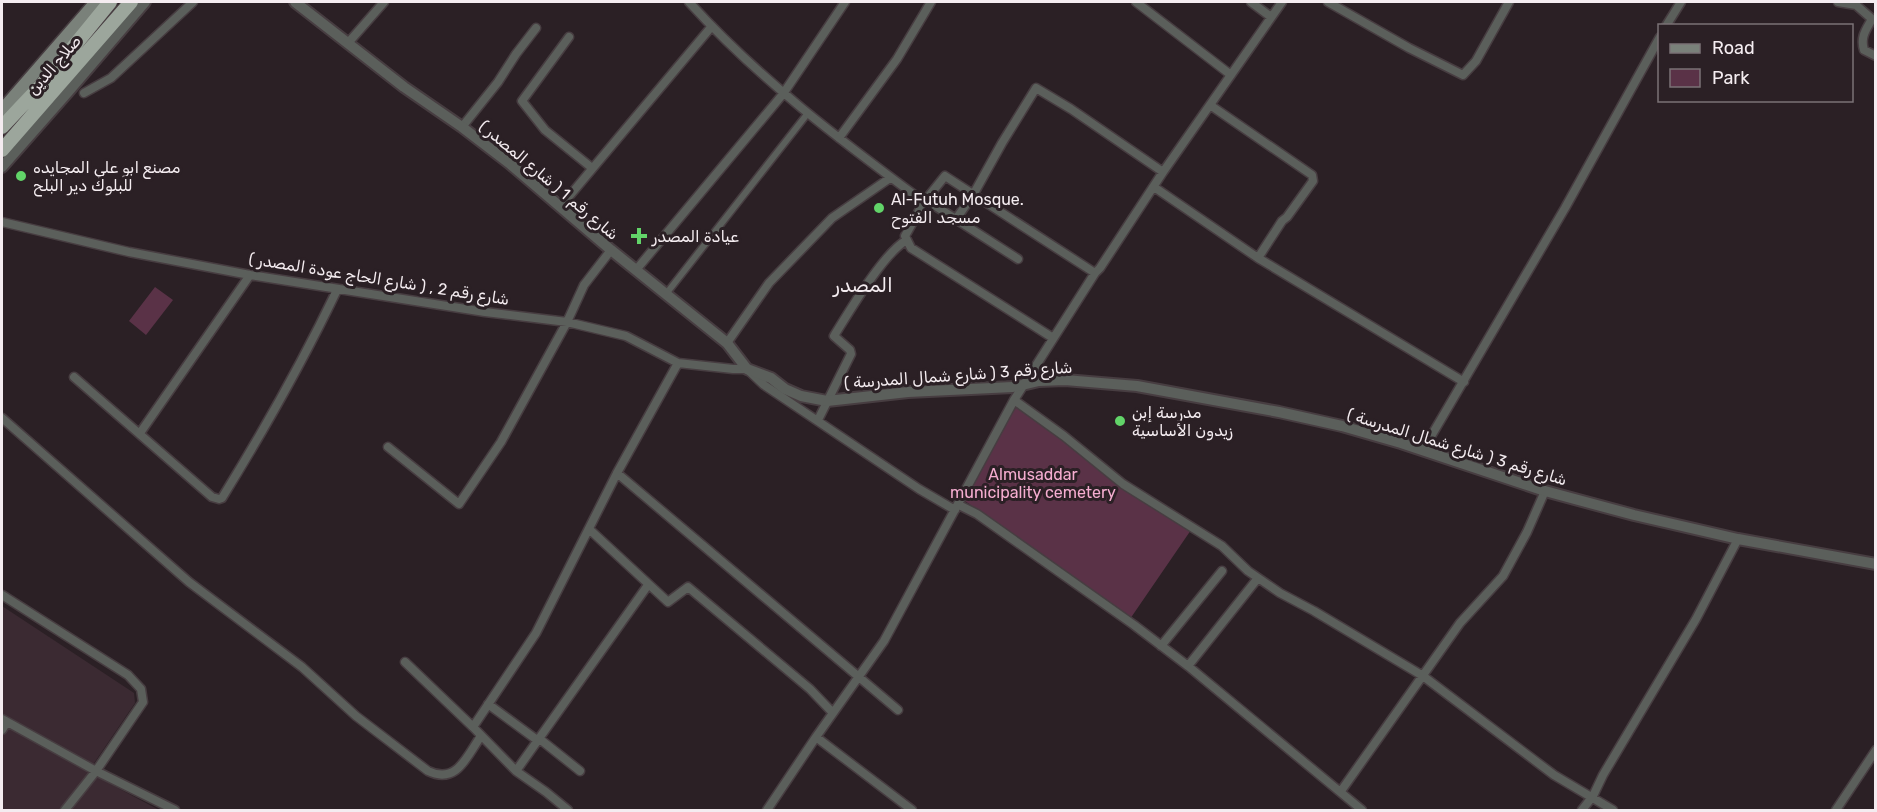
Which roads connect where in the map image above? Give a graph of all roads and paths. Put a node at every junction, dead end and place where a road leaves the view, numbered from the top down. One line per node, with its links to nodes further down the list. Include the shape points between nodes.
1 (96, 2): 32 (main road)
2 (110, 2): 25 (highway, صلاح الدين)
3 (131, 2): 27 (highway, صلاح الدين)
4 (145, 2): 38 (street)
5 (193, 2): 29 (street, via 111,78)
6 (295, 2): 24 (street, شارع رقم 1 ( شارع المصدر ))
7 (384, 2): 24 (street)
8 (689, 2): 20 (street)
9 (844, 2): 30 (street)
10 (931, 2): 36 (street, via 897,59)
11 (1136, 2): 28 (street)
12 (1251, 2): 18 (street)
13 (1282, 2): 18 (street)
14 (1328, 2): 15 (street, via 1463,75 1476,61)
15 (1509, 2)
16 (1680, 2): 19 (street)
17 (1838, 2): 26 (street, via 1856,5 1872,19 1861,42 1864,50)
18 (1271, 17): 28 (street)
19 (1667, 24)
20 (712, 27): 30 (street); 39 (street)
21 (536, 28): 34 (street)
22 (569, 37): 39 (street, via 522,101 545,130)
23 (1658, 39): 63 (street)
24 (348, 43): 34 (street, شارع رقم 1 ( شارع المصدر ))
25 (75, 44): 27 (highway); 35 (highway, صلاح الدين)
26 (1875, 56)
27 (84, 57): 37 (highway, صلاح الدين)
28 (1232, 75): 31 (street)
29 (84, 93)
30 (783, 94): 33 (street); 52 (street)
31 (1210, 105): 40 (street); 50 (street, via 1312,175 1313,181)
32 (2, 110)
33 (808, 113): 36 (street); 56 (street)
34 (462, 127): 45 (street, شارع رقم 1 ( شارع المصدر ))
35 (2, 128)
36 (839, 138): 41 (street)
37 (2, 150)
38 (2, 167)
39 (592, 168): 45 (street)
40 (1163, 172): 42 (street); 43 (street, via 1036,88)
41 (890, 178): 44 (street); 59 (street, via 832,218 769,283)
42 (1154, 187): 50 (street); 53 (street)
43 (973, 195): 44 (street, via 945,176); 46 (street); 53 (street)
44 (925, 201): 46 (street); 48 (street, via 905,236)
45 (561, 206): 49 (street, شارع رقم 1 ( شارع المصدر ))
46 (956, 219): 51 (street)
47 (2, 222): 54 (street, شارع رقم 2 , ( شارع الحاج عودة المصدر ))
48 (907, 240): 58 (street, via 910,248); 66 (street, via 896,246 834,336 851,354)
49 (611, 250): 52 (street, شارع رقم 1 ( شارع المصدر )); 57 (street, via 584,285)
50 (1258, 258): 63 (street)
51 (1018, 260)
52 (636, 270): 56 (street, شارع رقم 1 ( شارع المصدر ))
53 (1095, 273): 58 (street)
54 (250, 275): 55 (street, شارع رقم 2 , ( شارع الحاج عودة المصدر )); 69 (street)
55 (338, 290): 57 (street, شارع رقم 2 , ( شارع الحاج عودة المصدر )); 69 (street, via 222,498 212,497)
56 (666, 294): 59 (street, شارع رقم 1 ( شارع المصدر ))
57 (567, 322): 60 (street, شارع رقم 2 , ( شارع الحاج عودة المصدر ), via 626,336); 70 (street, via 501,442 459,504)
58 (1053, 338): 64 (street)
59 (727, 343): 61 (street, شارع رقم 1 ( شارع المصدر ))
60 (678, 363): 61 (street, شارع رقم 2 , ( شارع الحاج عودة المصدر )); 72 (street)
61 (747, 369): 66 (street, شارع رقم 3 ( شارع شمال المدرسة ), via 801,396); 68 (street, شارع رقم 1 ( شارع المصدر ), via 764,385)
62 (74, 377): 69 (street)
63 (1464, 382): 71 (street)
64 (1025, 385): 65 (street); 66 (street, شارع رقم 3 ( شارع شمال المدرسة )); 71 (street, شارع رقم 3 ( شارع شمال المدرسة ), via 1065,380 1137,386 1321,421)
65 (1014, 400): 74 (street); 79 (street, via 1123,484 1222,546)
66 (827, 401): 68 (street)
67 (2, 418): 93 (street, via 189,582 302,667 356,716 428,771 439,777 452,775)
68 (818, 420): 74 (street, شارع رقم 1 ( شارع المصدر ), via 919,489)
69 (140, 433)
70 (388, 447)
71 (1423, 450): 73 (street, شارع رقم 3 ( شارع شمال المدرسة ))
72 (617, 473): 75 (street); 85 (street)
73 (1545, 491): 76 (street, شارع رقم 3 ( شارع شمال المدرسة )); 86 (street, via 1503,576 1460,623)
74 (957, 508): 82 (street, شارع رقم 1 ( شارع المصدر ), via 977,514); 85 (street, via 884,641)
75 (589, 529): 80 (street); 87 (street, via 536,633)
76 (1738, 539): 77 (street, شارع رقم 3 ( شارع شمال المدرسة )); 101 (street, via 1696,620)
77 (1875, 564)
78 (1222, 571): 82 (street)
79 (1258, 578): 84 (street); 86 (street)
80 (648, 585): 89 (street, via 668,602 688,587 810,689); 95 (street)
81 (2, 595): 97 (street, via 128,675 141,689 143,702)
82 (1161, 646): 84 (street, شارع رقم 1 ( شارع المصدر ))
83 (405, 662): 91 (street)
84 (1188, 666): 100 (street, شارع رقم 1 ( شارع المصدر ))
85 (859, 676): 88 (street); 89 (street)
86 (1423, 676): 100 (street); 101 (street, via 1554,775)
87 (488, 704): 91 (street); 95 (street)
88 (898, 710)
89 (833, 713): 94 (street)
90 (4, 721): 92 (street); 97 (street)
91 (473, 727): 93 (street)
92 (2, 730)
93 (481, 736): 98 (street)
94 (816, 736): 105 (street); 106 (street)
95 (537, 740): 98 (street); 99 (street)
96 (1875, 750): 110 (street)
97 (96, 771): 102 (street); 103 (street)
98 (516, 771): 104 (street)
99 (579, 771)
100 (1341, 791): 107 (street, شارع رقم 1 ( شارع المصدر ))
101 (1593, 796): 108 (street); 109 (street)
102 (65, 810)
103 (175, 810)
104 (568, 810)
105 (767, 810)
106 (912, 810)
107 (1362, 810)
108 (1582, 810)
109 (1613, 810)
110 (1836, 810)

